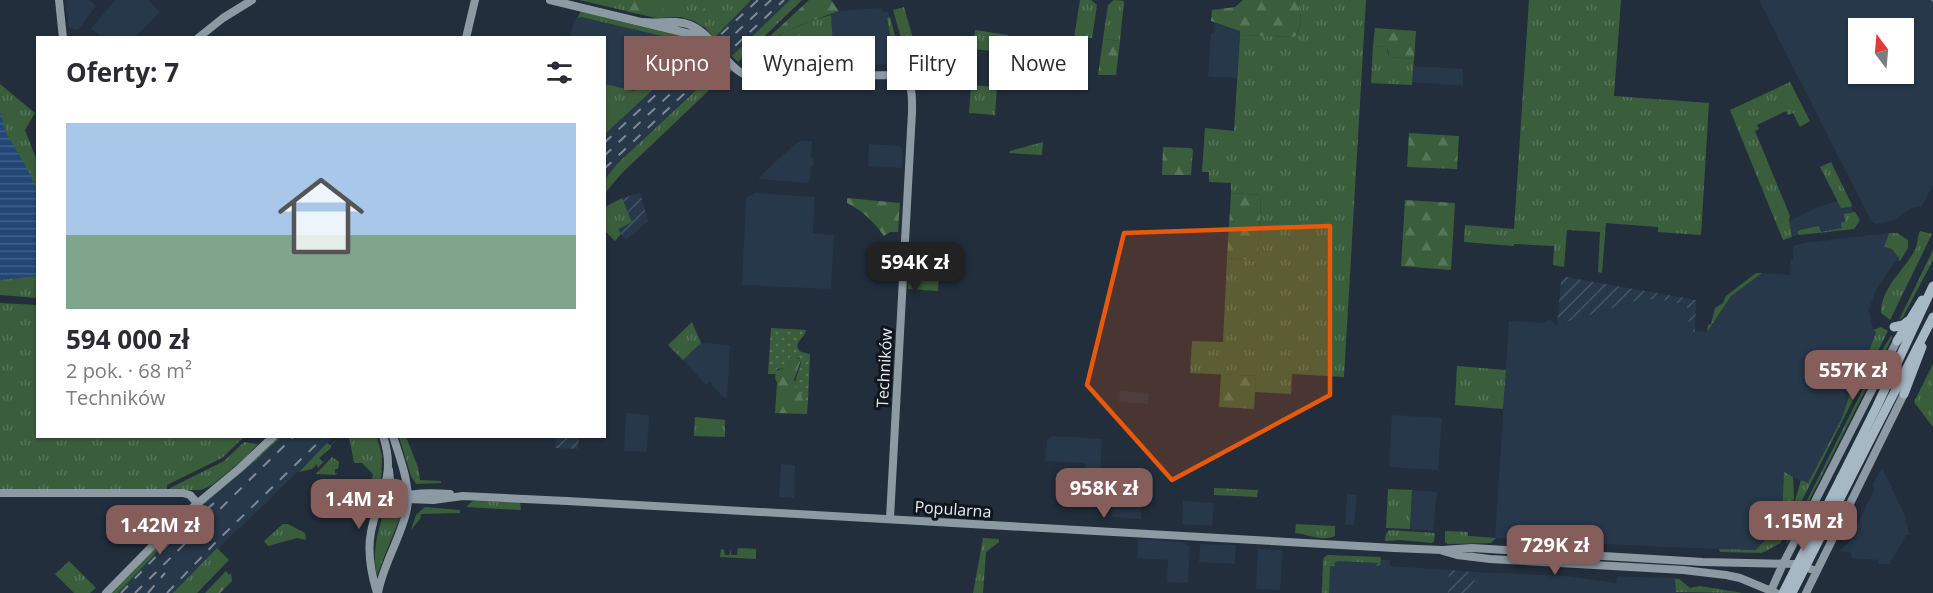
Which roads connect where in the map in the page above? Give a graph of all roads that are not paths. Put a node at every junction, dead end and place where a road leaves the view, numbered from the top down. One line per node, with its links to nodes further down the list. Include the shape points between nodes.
1 (58, 0): 5 (street)
2 (252, 0): 6 (street)
3 (475, 0): 7 (street)
4 (550, 0): 23 (street, Techników, via 643,22 682,23 697,29 736,69 750,77 905,78 910,87 912,112)
5 (63, 36)
6 (200, 36)
7 (466, 36)
8 (1933, 286): 10 (main road); 18 (main road)
9 (1932, 318): 13 (main road); 18 (main road)
10 (1908, 321): 11 (main road); 12 (main road)
11 (1894, 327)
12 (1898, 341): 25 (street)
13 (1904, 394): 26 (street)
14 (272, 438): 21 (street)
15 (384, 438): 17 (street)
16 (394, 438): 20 (street)
17 (389, 470): 20 (street, via 393,485); 22 (street)
18 (1845, 480): 30 (main road, bridge); 31 (main road, bridge)
19 (0, 493): 21 (street, via 183,493)
20 (406, 497): 22 (street, Popularna, via 391,500); 23 (street, Popularna, via 448,494); 29 (street, via 406,510)
21 (197, 503): 28 (street)
22 (377, 510): 29 (street, via 370,550)
23 (890, 518): 24 (street, Popularna)
24 (1442, 550): 25 (street, Popularna, via 1492,548); 27 (street, Popularna, via 1490,559 1717,573)
25 (1784, 564): 26 (street, Popularna); 27 (street)
26 (1816, 571): 32 (street)
27 (1772, 592)
28 (106, 593)
29 (377, 593)
30 (1783, 593)
31 (1792, 593)
32 (1806, 593)

